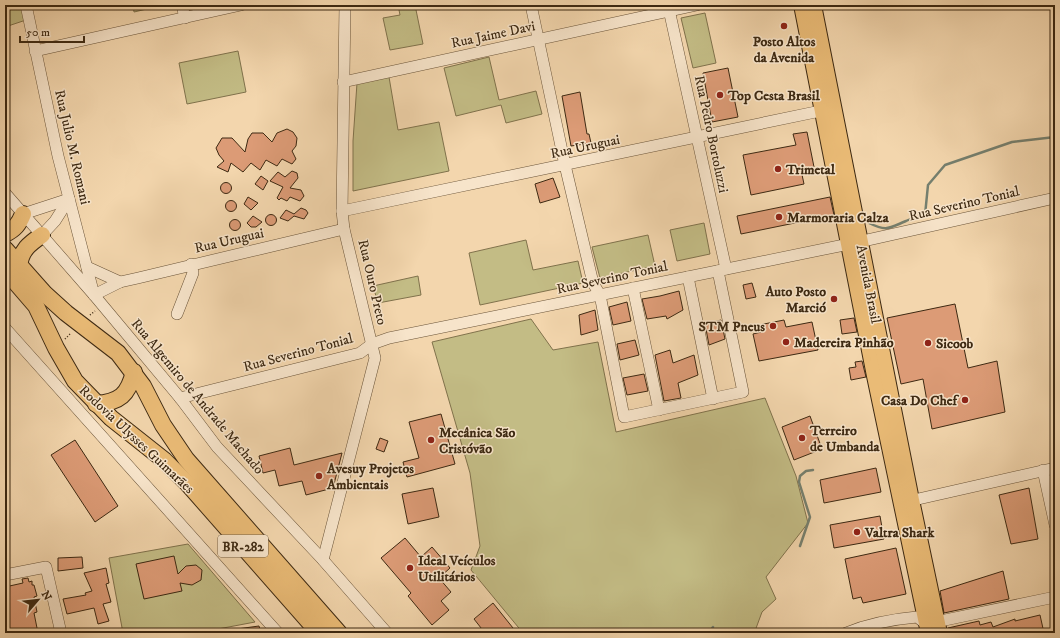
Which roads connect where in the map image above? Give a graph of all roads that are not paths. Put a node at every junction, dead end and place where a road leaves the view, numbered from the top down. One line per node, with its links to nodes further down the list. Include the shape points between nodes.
1 (26, 5): 12 (street, Rua Julio M. Romani)
2 (182, 5): 10 (street)
3 (241, 5): 10 (street)
4 (345, 5): 13 (street, Rua Ouro Preto)
5 (531, 5): 11 (street)
6 (697, 5): 9 (street, Rua Jaime Davi)
7 (801, 5): 14 (main road, Avenida Brasil)
8 (814, 5): 14 (main road, Avenida Brasil)
9 (669, 8): 11 (street, Rua Jaime Davi); 15 (street, Rua Pedro Bortoluzzi)
10 (185, 18): 12 (street)
11 (538, 39): 13 (street, Rua Jaime Davi); 16 (street)
12 (35, 51): 19 (street, Rua Julio M. Romani)
13 (343, 82): 20 (street, Rua Ouro Preto)
14 (828, 109): 15 (street, Rua Uruguai); 25 (main road, Avenida Brasil)
15 (697, 137): 16 (street, Rua Uruguai); 30 (street, Rua Pedro Bortoluzzi)
16 (565, 165): 20 (street, Rua Uruguai); 35 (street, via 593,284)
17 (5, 193): 21 (street, Rua Algemiro de Andrade Machado)
18 (1055, 198): 25 (street, Rua Severino Tonial)
19 (69, 199): 21 (street); 24 (street); 28 (street, Rua Julio M. Romani)
20 (342, 211): 22 (street, Rua Ouro Preto)
21 (23, 214): 23 (highway, via 19,223); 24 (street, Rua Algemiro de Andrade Machado)
22 (344, 229): 27 (street, Rua Uruguai); 38 (street, Rua Ouro Preto)
23 (5, 234)
24 (42, 235): 29 (highway, via 25,248); 34 (street, Rua Algemiro de Andrade Machado)
25 (854, 243): 30 (street, Rua Severino Tonial); 46 (main road, Avenida Brasil)
26 (5, 249): 29 (highway, Rodovia Ulysses Guimarães / BR-282)
27 (191, 264): 32 (street, Rua Uruguai); 36 (street, via 193,273)
28 (87, 267): 32 (street); 34 (street, Rua Julio M. Romani)
29 (12, 268): 39 (highway, Rodovia Ulysses Guimarães / BR-282, via 118,353); 42 (highway, Rodovia Ulysses Guimarães / BR-282, via 36,306 75,382)
30 (722, 270): 31 (street, Rua Severino Tonial); 41 (street, Rua Pedro Bortoluzzi, via 743,392)
31 (688, 277): 33 (street, Rua Severino Tonial); 41 (street)
32 (120, 282): 34 (street, Rua Uruguai)
33 (634, 288): 35 (street, Rua Severino Tonial); 43 (street)
34 (94, 294): 40 (street, Rua Algemiro de Andrade Machado)
35 (600, 295): 38 (street, Rua Severino Tonial, via 389,338); 43 (street, via 624,417)
36 (177, 314)
37 (5, 328): 53 (street)
38 (372, 344): 40 (street, Rua Severino Tonial, via 360,353); 48 (street, Rua Ouro Preto, via 375,358)
39 (134, 372): 42 (highway, via 130,385 122,396 110,403); 55 (highway, Rodovia Ulysses Guimarães / BR-282, via 186,460)
40 (180, 398): 48 (street, Rua Algemiro de Andrade Machado, via 217,447)
41 (713, 399): 43 (street)
42 (96, 404): 54 (highway, Rodovia Ulysses Guimarães / BR-282, via 123,429 164,460 188,484)
43 (659, 410)
44 (1055, 468): 45 (street)
45 (1042, 470): 46 (street); 47 (street)
46 (906, 502): 51 (main road, Avenida Brasil)
47 (1055, 525)
48 (323, 560): 56 (street, Rua Algemiro de Andrade Machado)
49 (5, 575): 52 (street, via 46,567)
50 (1055, 598): 51 (street)
51 (933, 628): 57 (street, via 917,617)
52 (61, 633)
53 (278, 633)
54 (319, 633)
55 (339, 633)
56 (387, 633)
57 (846, 633)

